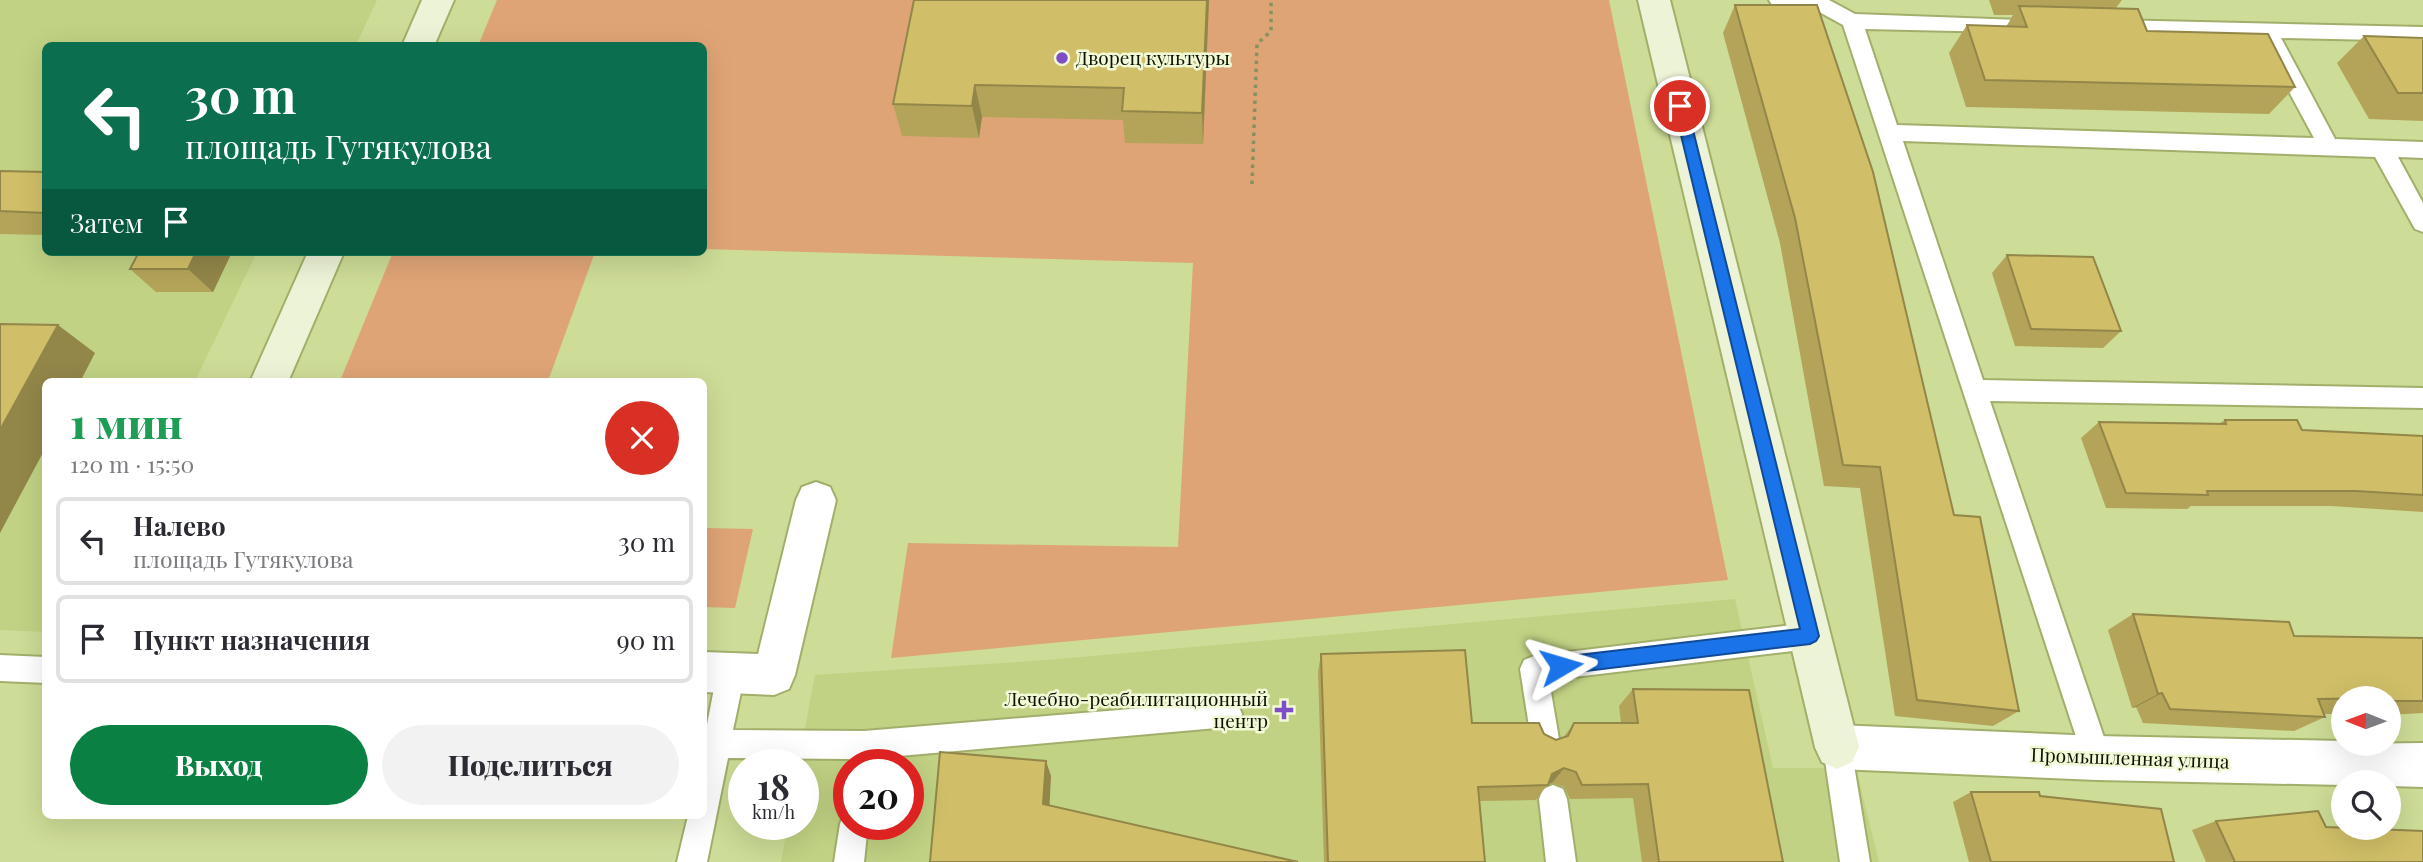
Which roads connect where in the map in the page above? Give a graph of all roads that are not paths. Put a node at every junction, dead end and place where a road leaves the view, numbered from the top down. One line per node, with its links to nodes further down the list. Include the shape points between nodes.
1 (438, 0): 9 (street)
2 (1654, 0): 20 (street)
3 (1779, 0): 4 (lane, via 1815,1)
4 (1852, 21): 5 (lane); 10 (lane)
5 (2060, 26)
6 (2087, 27): 7 (lane)
7 (2267, 31): 8 (lane); 11 (lane)
8 (2423, 34)
9 (420, 42)
10 (1889, 133): 11 (lane); 17 (lane)
11 (2329, 147): 12 (lane)
12 (2382, 149): 13 (lane); 14 (lane)
13 (2423, 150)
14 (2423, 223)
15 (324, 256): 16 (street)
16 (271, 378)
17 (1975, 390): 18 (lane); 30 (lane)
18 (2423, 398)
19 (816, 500): 23 (street, via 774,675)
20 (1810, 636): 25 (lane, via 1534,669); 27 (street)
21 (0, 668): 22 (lane)
22 (42, 670)
23 (717, 673): 26 (lane)
24 (1228, 714): 28 (lane)
25 (1545, 739)
26 (716, 744): 29 (lane); 32 (lane)
27 (1838, 747): 30 (street, Промышленная улица); 39 (lane)
28 (916, 749)
29 (833, 753)
30 (2097, 758): 31 (street, Промышленная улица)
31 (2423, 765)
32 (707, 790)
33 (1553, 799): 38 (lane)
34 (701, 819): 36 (lane)
35 (852, 840): 37 (lane)
36 (692, 862)
37 (849, 862)
38 (1561, 862)
39 (1855, 862)

